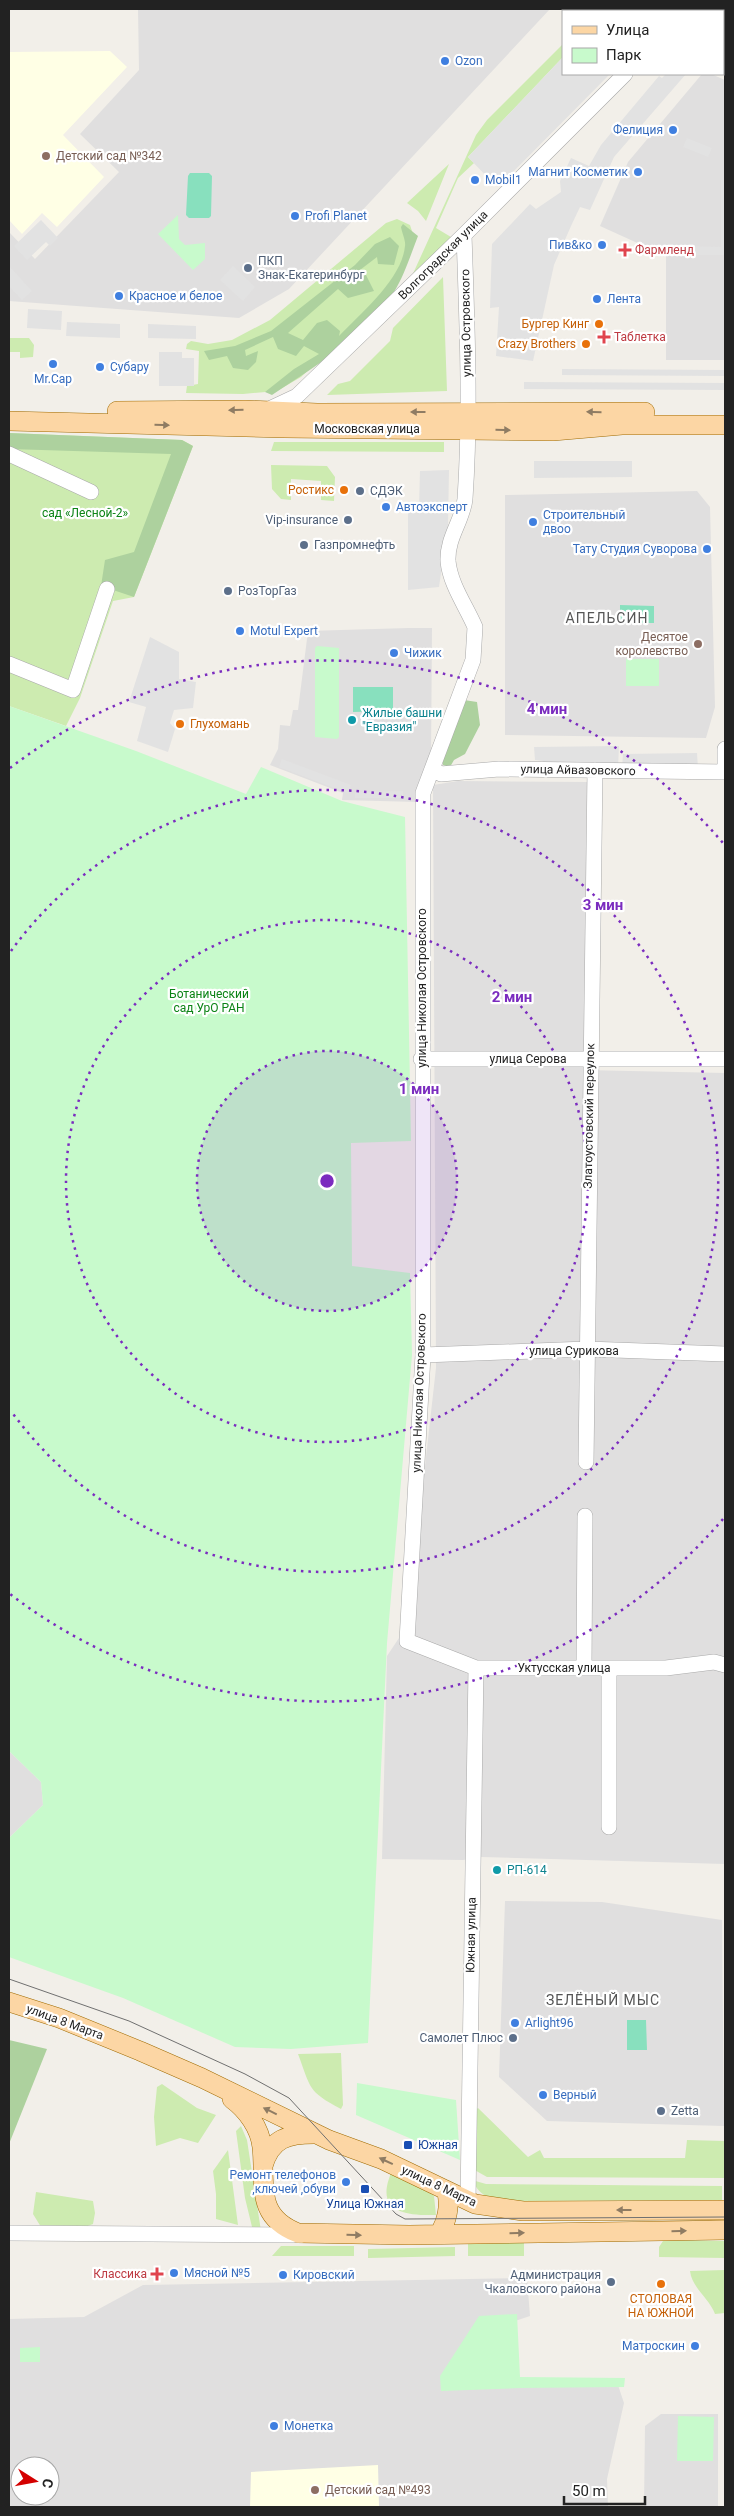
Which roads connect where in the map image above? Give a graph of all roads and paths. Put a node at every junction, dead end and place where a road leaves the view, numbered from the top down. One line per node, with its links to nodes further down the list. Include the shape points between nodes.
1 (624, 75): 2 (street, Волгоградская улица)
2 (464, 234): 5 (street, Волгоградская улица, via 297,396); 7 (street, улица Островского)
3 (9, 412): 5 (main road, Московская улица, one-way to 3)
4 (725, 413): 7 (main road, Московская улица, one-way to 7)
5 (263, 419): 6 (main road, Московская улица, one-way to 5); 7 (main road, Московская улица, via 316,413)
6 (9, 421)
7 (467, 421): 8 (main road, Московская улица, one-way to 8, via 553,431 622,425); 14 (street, улица Николая Островского, via 464,506 453,530 448,560 450,574 475,627 473,660)
8 (725, 425)
9 (9, 454): 10 (street)
10 (91, 492)
11 (108, 589): 12 (street, via 73,690)
12 (9, 664)
13 (725, 749): 16 (street)
14 (432, 769): 15 (street, улица Айвазовского, via 442,774 499,769); 17 (street, улица Николая Островского, via 422,794)
15 (595, 770): 16 (street, улица Айвазовского); 18 (street, Златоустовский переулок)
16 (725, 772)
17 (421, 1059): 18 (street, улица Серова); 22 (street, улица Николая Островского)
18 (590, 1059): 19 (street, улица Серова); 20 (street, Златоустовский переулок)
19 (725, 1059)
20 (587, 1350): 21 (street, улица Сурикова); 22 (street, улица Сурикова); 23 (street, Златоустовский переулок)
21 (725, 1354)
22 (423, 1355): 25 (street, улица Николая Островского)
23 (586, 1462)
24 (585, 1516): 27 (street)
25 (407, 1641): 28 (street, Уктусская улица)
26 (725, 1665): 29 (street, Уктусская улица, via 714,1662 666,1668)
27 (584, 1667): 28 (street, Уктусская улица); 29 (street, Уктусская улица)
28 (476, 1668): 36 (street, Южная улица)
29 (609, 1668): 30 (street)
30 (609, 1827)
31 (9, 2002): 32 (main road, улица 8 Марта, via 101,2034)
32 (202, 2078): 33 (main road, улица 8 Марта, one-way to 32); 34 (main road, улица 8 Марта, via 248,2114 262,2147)
33 (315, 2134): 34 (main road, via 296,2134 274,2145 268,2151); 35 (main road, улица 8 Марта, one-way to 33, via 381,2159)
34 (262, 2172): 37 (main road, улица 8 Марта)
35 (446, 2190): 36 (main road, улица 8 Марта); 42 (main road, via 447,2213)
36 (468, 2201): 38 (main road, улица 8 Марта, one-way to 36, via 523,2211)
37 (266, 2203): 41 (main road, улица 8 Марта, via 284,2226); 43 (street)
38 (725, 2210)
39 (725, 2230): 42 (main road, улица 8 Марта, one-way to 39)
40 (9, 2233): 43 (street, улица 8 Марта, via 192,2235 218,2232)
41 (306, 2234): 42 (main road, улица 8 Марта, one-way to 42); 43 (street, улица 8 Марта)
42 (439, 2234)
43 (268, 2236)

